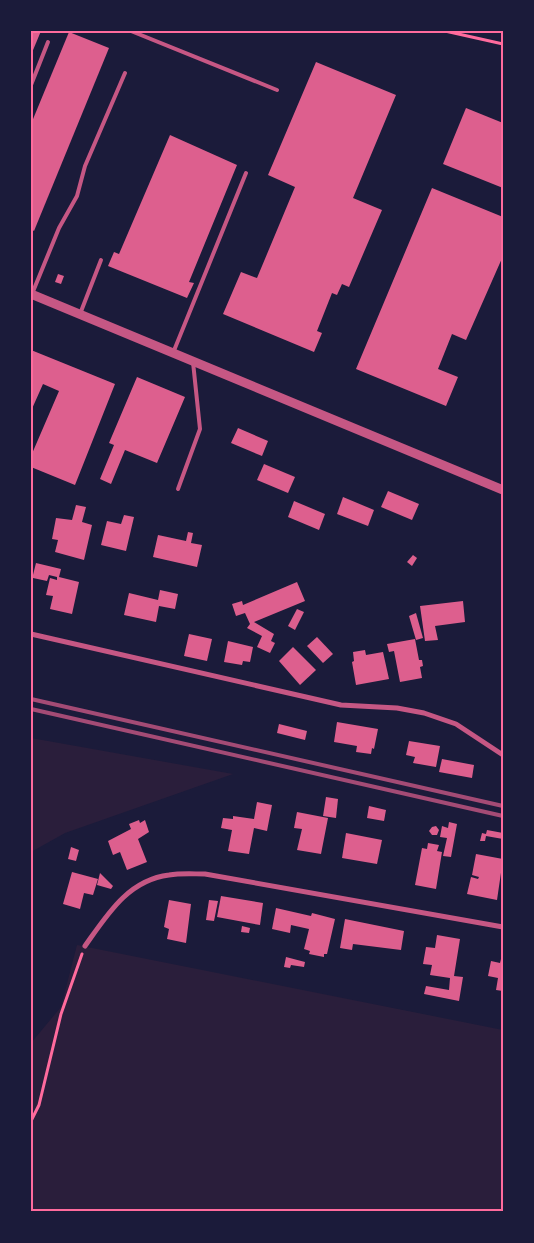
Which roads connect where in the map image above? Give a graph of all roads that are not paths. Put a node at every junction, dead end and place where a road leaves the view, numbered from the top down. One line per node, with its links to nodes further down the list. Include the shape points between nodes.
1 (131, 31): 5 (lane)
2 (48, 42): 4 (lane)
3 (125, 73): 8 (lane, via 85,166 78,196 59,228)
4 (31, 85)
5 (277, 90)
6 (246, 173): 10 (lane)
7 (101, 260): 9 (lane)
8 (32, 294): 9 (street)
9 (80, 314): 10 (street)
10 (173, 353): 11 (street)
11 (194, 362): 12 (lane, via 200,429); 13 (street)
12 (178, 489)
13 (503, 490)
14 (31, 634): 15 (street, via 341,705 424,713 456,724)
15 (503, 755)
16 (503, 927): 17 (street, via 205,874 168,875 136,886 114,905)
17 (85, 946)

